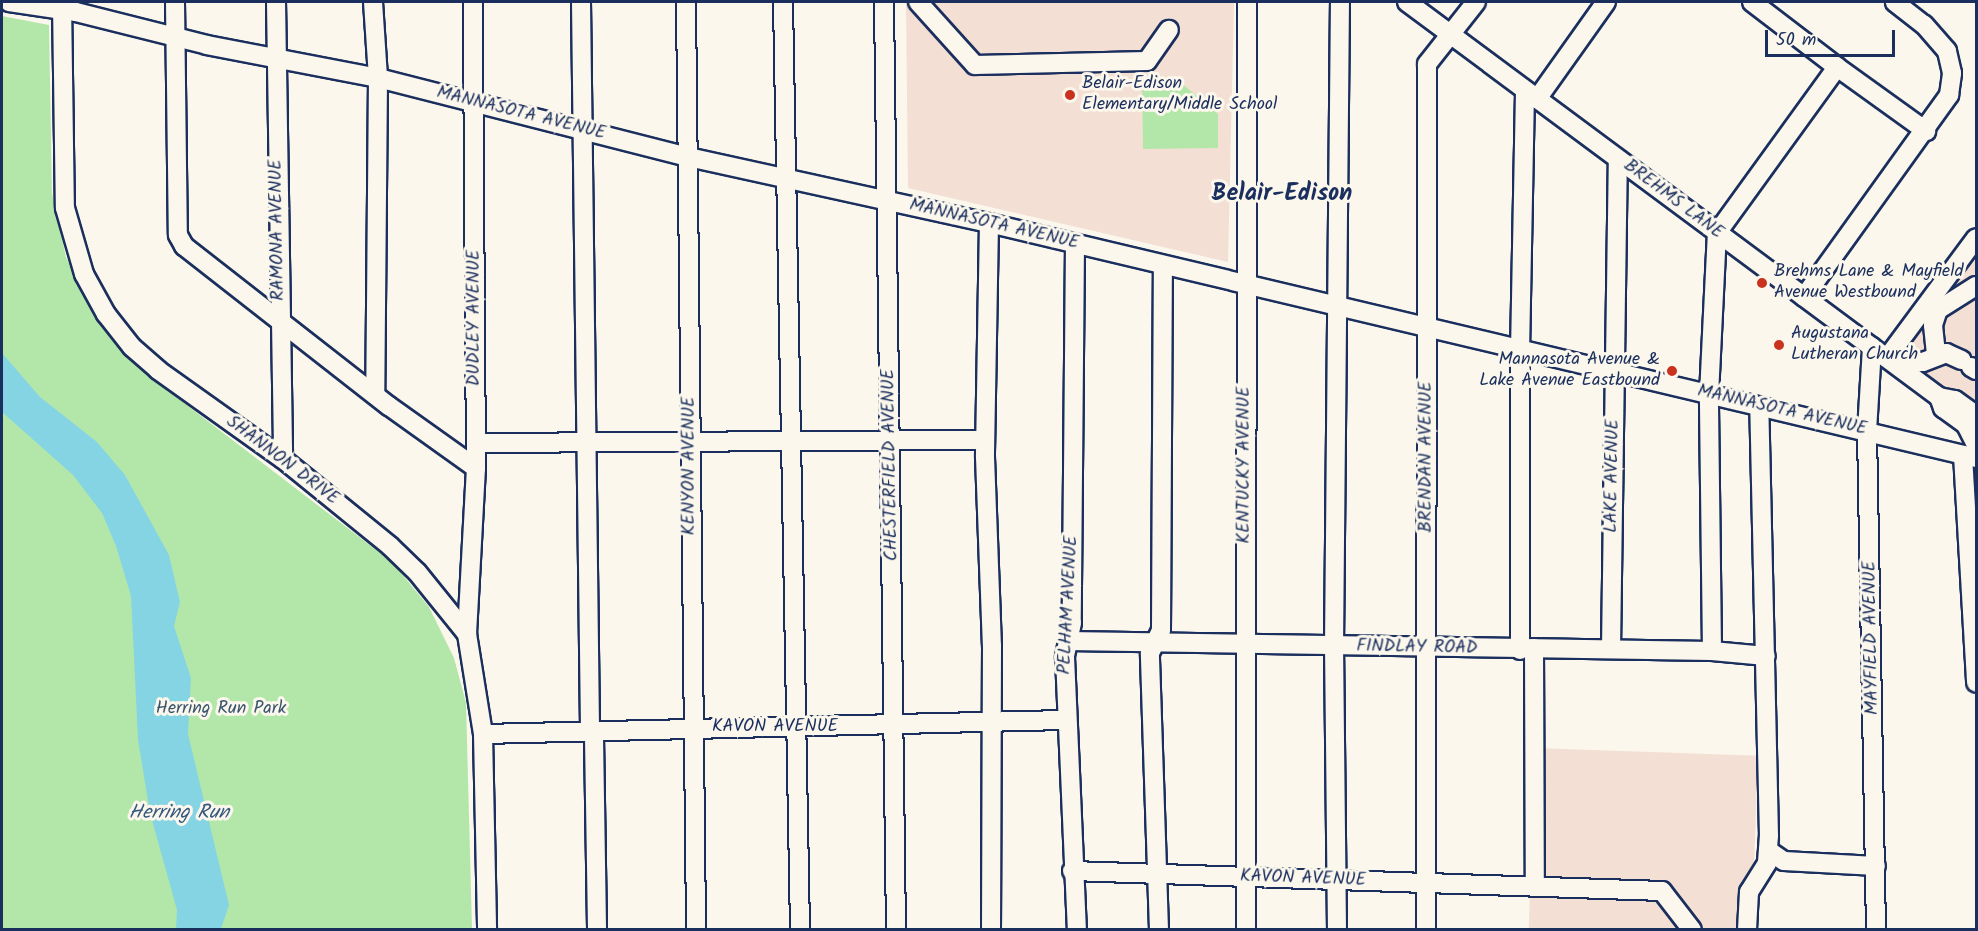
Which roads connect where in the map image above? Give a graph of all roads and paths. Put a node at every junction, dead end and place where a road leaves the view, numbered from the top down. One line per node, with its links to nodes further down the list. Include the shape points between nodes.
1 (9, 2): 18 (street, MANNASOTA AVENUE)
2 (175, 2): 21 (street)
3 (276, 2): 22 (street, RAMONA AVENUE)
4 (373, 2): 24 (street)
5 (473, 2): 26 (street, DUDLEY AVENUE)
6 (581, 2): 27 (street)
7 (686, 2): 29 (street, KENYON AVENUE)
8 (783, 2): 31 (street)
9 (884, 2): 32 (street, CHESTERFIELD AVENUE)
10 (918, 2): 19 (street, via 975,65 1147,61)
11 (1247, 2): 39 (street, KENTUCKY AVENUE)
12 (1340, 2): 42 (street)
13 (1407, 2): 20 (street, BREHMS LANE)
14 (1476, 2): 20 (street, BRENDAN AVENUE)
15 (1606, 2): 25 (street)
16 (1752, 2): 23 (street)
17 (1895, 2): 28 (street, via 1937,38 1951,62 1949,95)
18 (62, 5): 21 (street, MANNASOTA AVENUE); 64 (street, SHANNON DRIVE, via 64,208 84,274 106,314 132,347)
19 (1169, 30)
20 (1450, 35): 25 (street, BREHMS LANE); 44 (street, BRENDAN AVENUE, via 1428,64)
21 (175, 37): 22 (street, MANNASOTA AVENUE); 43 (street, via 178,235 184,246)
22 (276, 56): 24 (street, MANNASOTA AVENUE); 43 (street, RAMONA AVENUE)
23 (1837, 67): 28 (street); 34 (street)
24 (378, 78): 26 (street, MANNASOTA AVENUE); 52 (street)
25 (1531, 95): 30 (street, BREHMS LANE); 46 (street)
26 (476, 103): 27 (street, MANNASOTA AVENUE); 60 (street, DUDLEY AVENUE)
27 (583, 129): 29 (street, MANNASOTA AVENUE); 61 (street)
28 (1926, 131): 40 (street)
29 (687, 158): 31 (street, MANNASOTA AVENUE); 62 (street, KENYON AVENUE)
30 (1618, 159): 34 (street, BREHMS LANE); 50 (street, LAKE AVENUE)
31 (786, 179): 32 (street, MANNASOTA AVENUE); 59 (street)
32 (888, 201): 33 (street, MANNASOTA AVENUE); 57 (street, CHESTERFIELD AVENUE)
33 (989, 223): 36 (street, MANNASOTA AVENUE); 58 (street)
34 (1717, 233): 40 (street, BREHMS LANE); 51 (street)
35 (1977, 238): 41 (street)
36 (1075, 243): 37 (street, MANNASOTA AVENUE); 67 (street, PELHAM AVENUE, via 1072,623)
37 (1163, 267): 39 (street, MANNASOTA AVENUE); 68 (street, via 1161,630)
38 (1977, 286): 41 (street)
39 (1246, 287): 42 (street, MANNASOTA AVENUE); 69 (street, KENTUCKY AVENUE)
40 (1804, 297): 45 (street, BREHMS LANE)
41 (1933, 307): 47 (street); 48 (street)
42 (1337, 308): 44 (street, MANNASOTA AVENUE); 70 (street)
43 (279, 318): 52 (street); 64 (street, RAMONA AVENUE)
44 (1428, 330): 46 (street, MANNASOTA AVENUE); 71 (street, BRENDAN AVENUE)
45 (1872, 347): 48 (street, BREHMS LANE); 56 (street, MAYFIELD AVENUE)
46 (1520, 352): 50 (street, MANNASOTA AVENUE); 72 (street)
47 (1936, 354): 48 (street, via 1923,362); 49 (street, via 1946,353)
48 (1892, 362): 53 (street, BREHMS LANE)
49 (1970, 366)
50 (1614, 375): 51 (street, MANNASOTA AVENUE); 73 (street, LAKE AVENUE)
51 (1709, 394): 54 (street, MANNASOTA AVENUE); 74 (street)
52 (375, 395): 65 (street)
53 (1939, 397): 55 (street, BREHMS LANE, via 1955,400); 63 (street, BREHMS LANE, via 1943,408 1966,425)
54 (1759, 406): 56 (street, MANNASOTA AVENUE); 75 (street)
55 (1977, 415)
56 (1866, 430): 63 (street, MANNASOTA AVENUE); 85 (street, MAYFIELD AVENUE)
57 (891, 439): 58 (street); 59 (street); 81 (street, CHESTERFIELD AVENUE)
58 (985, 440): 78 (street, via 992,646)
59 (789, 442): 62 (street); 79 (street)
60 (476, 443): 61 (street); 65 (street, DUDLEY AVENUE)
61 (587, 443): 62 (street); 82 (street)
62 (690, 444): 80 (street, KENYON AVENUE)
63 (1972, 453): 76 (street)
64 (283, 459): 66 (street, SHANNON DRIVE, via 390,546)
65 (476, 468): 66 (street, DUDLEY AVENUE)
66 (467, 634): 83 (street)
67 (1068, 641): 68 (street, FINDLAY ROAD); 77 (street, PELHAM AVENUE)
68 (1155, 642): 69 (street, FINDLAY ROAD); 87 (street, via 1150,653)
69 (1244, 645): 70 (street, FINDLAY ROAD); 88 (street, KENTUCKY AVENUE)
70 (1334, 647): 71 (street, FINDLAY ROAD); 89 (street)
71 (1427, 648): 72 (street, FINDLAY ROAD); 90 (street, BRENDAN AVENUE)
72 (1527, 649): 73 (street, FINDLAY ROAD); 91 (street)
73 (1611, 650): 74 (street, FINDLAY ROAD)
74 (1712, 651): 75 (street, FINDLAY ROAD)
75 (1766, 656): 84 (street)
76 (1977, 683)
77 (1066, 720): 78 (street, KAVON AVENUE); 86 (street, PELHAM AVENUE)
78 (989, 723): 81 (street, KAVON AVENUE); 97 (street)
79 (795, 726): 80 (street, KAVON AVENUE); 81 (street, KAVON AVENUE); 95 (street)
80 (693, 727): 82 (street, KAVON AVENUE); 94 (street, KENYON AVENUE)
81 (894, 727): 96 (street, CHESTERFIELD AVENUE)
82 (590, 730): 83 (street, KAVON AVENUE); 93 (street, via 594,737)
83 (483, 734): 92 (street)
84 (1768, 850): 85 (street, via 1784,861); 104 (street, via 1767,863 1749,892)
85 (1876, 866): 105 (street, MAYFIELD AVENUE)
86 (1072, 871): 87 (street, KAVON AVENUE); 98 (street, PELHAM AVENUE)
87 (1157, 875): 88 (street, KAVON AVENUE); 99 (street)
88 (1246, 876): 89 (street, KAVON AVENUE); 100 (street, KENTUCKY AVENUE)
89 (1338, 882): 90 (street, KAVON AVENUE); 101 (street)
90 (1427, 882): 91 (street, KAVON AVENUE); 102 (street, BRENDAN AVENUE)
91 (1535, 885): 103 (street, KAVON AVENUE, via 1662,891)
92 (487, 930)
93 (597, 930)
94 (696, 930)
95 (800, 930)
96 (896, 930)
97 (991, 930)
98 (1077, 930)
99 (1159, 930)
100 (1246, 930)
101 (1337, 930)
102 (1426, 930)
103 (1692, 930)
104 (1747, 930)
105 (1876, 930)

